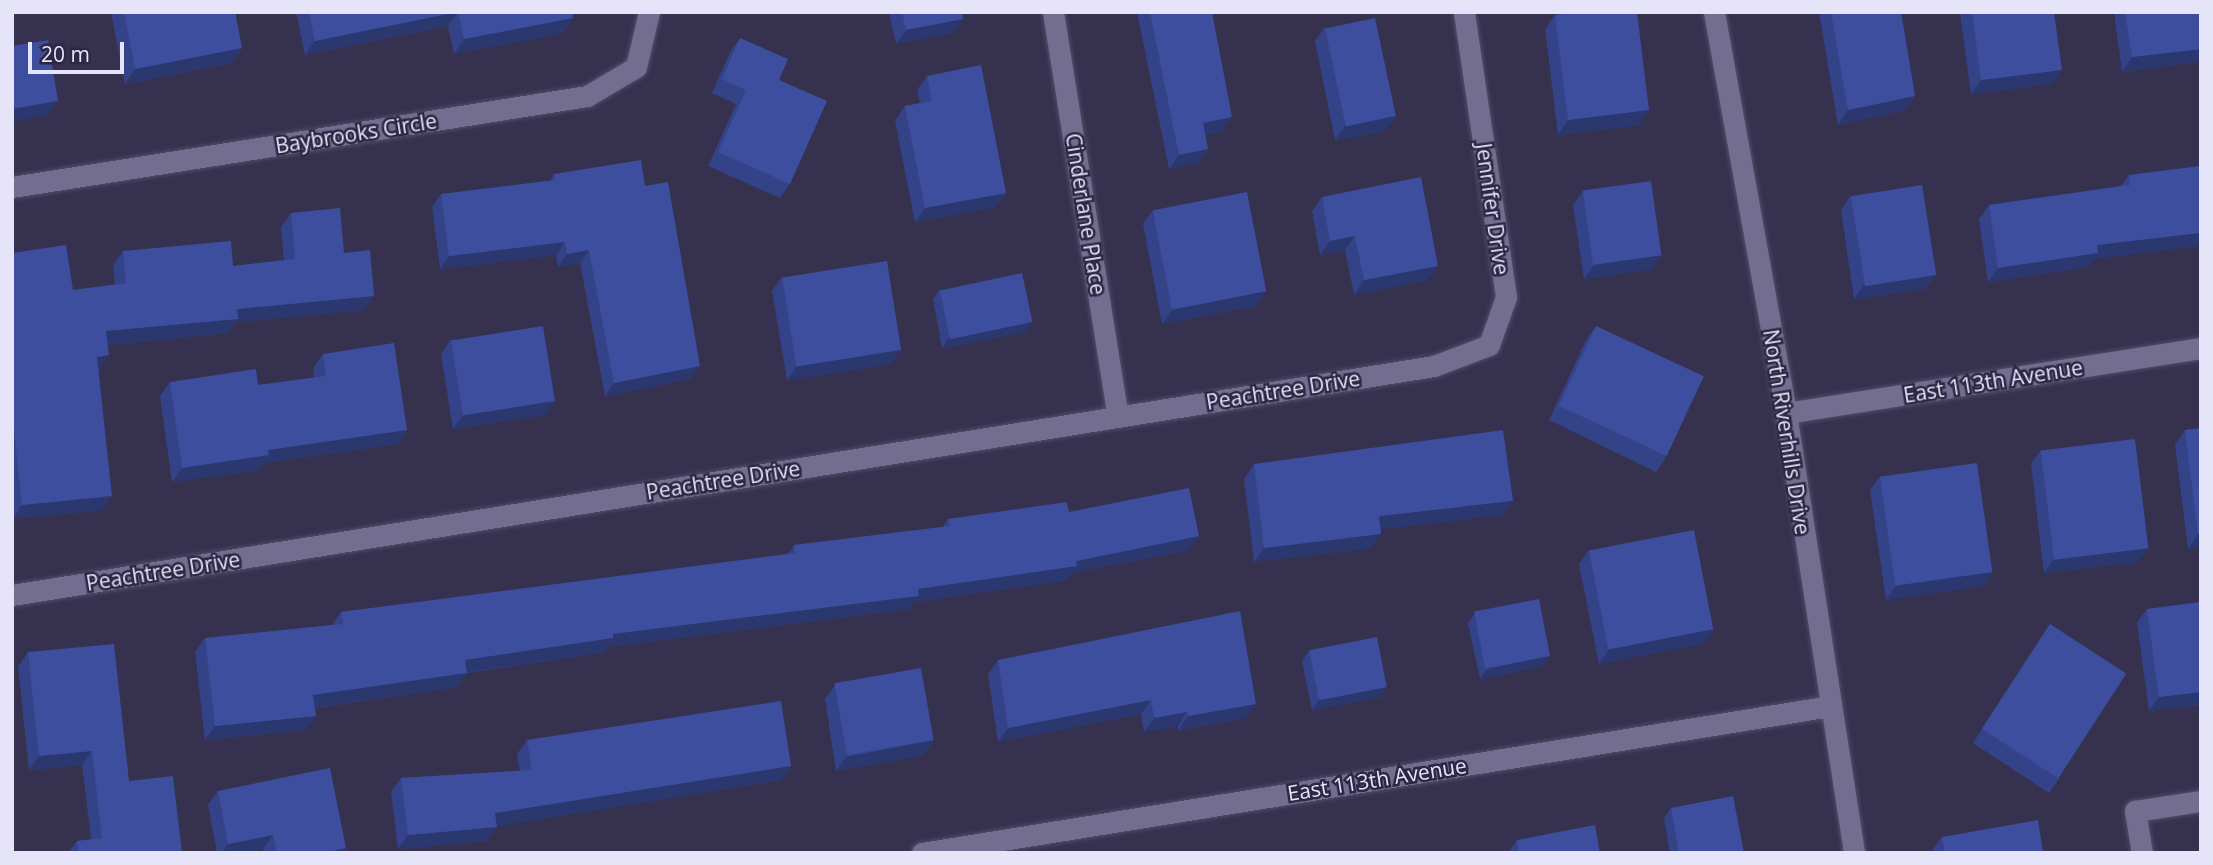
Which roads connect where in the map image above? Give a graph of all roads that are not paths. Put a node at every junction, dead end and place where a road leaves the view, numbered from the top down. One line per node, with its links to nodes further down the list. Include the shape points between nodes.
1 (649, 12): 5 (street, Baybrooks Circle, via 636,67 587,96)
2 (1053, 12): 9 (street, Cinderlane Place)
3 (1464, 12): 7 (street, Jennifer Drive, via 1506,297 1489,345)
4 (1714, 12): 8 (street, North Riverhills Drive)
5 (12, 187)
6 (2201, 348): 8 (street, East 113th Avenue)
7 (1434, 366): 9 (street, Peachtree Drive)
8 (1786, 414): 11 (street, North Riverhills Drive)
9 (1118, 416): 10 (street, Peachtree Drive)
10 (12, 595)
11 (1831, 706): 13 (street, East 113th Avenue); 14 (street, North Riverhills Drive)
12 (2201, 801): 15 (street, via 2135,811)
13 (922, 853)
14 (1854, 853)
15 (2142, 853)

